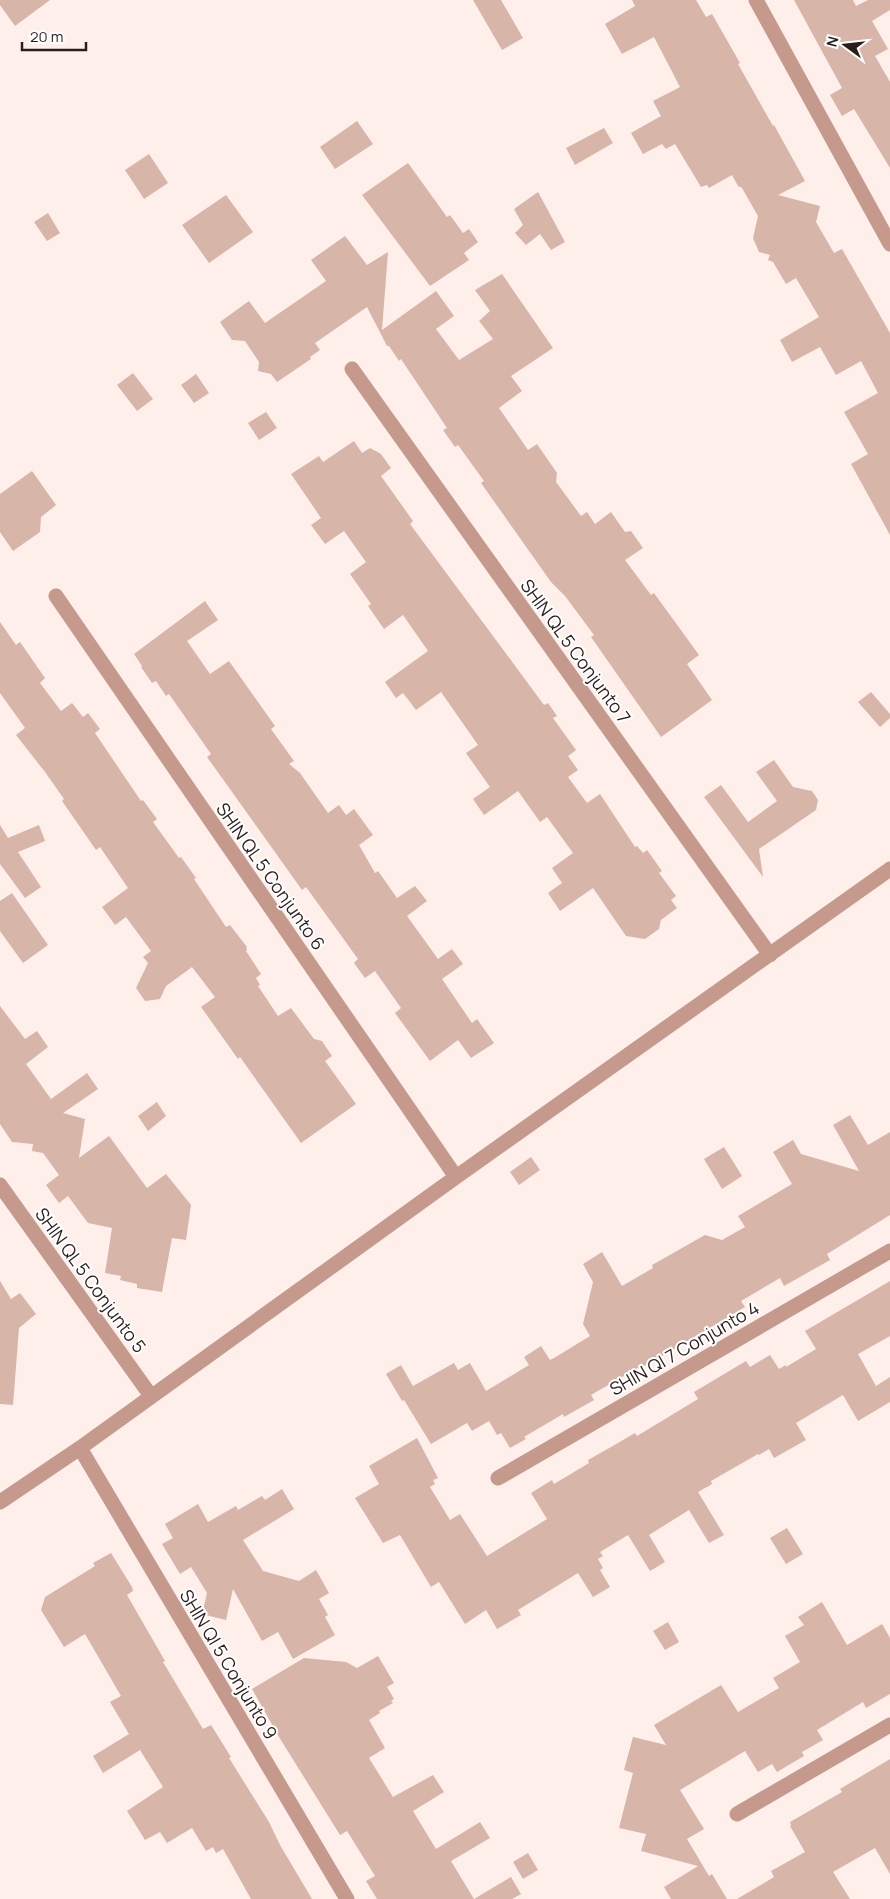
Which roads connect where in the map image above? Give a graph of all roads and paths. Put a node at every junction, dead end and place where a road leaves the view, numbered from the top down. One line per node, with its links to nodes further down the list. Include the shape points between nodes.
1 (756, 0): 2 (street)
2 (890, 244)
3 (352, 369): 6 (street, SHIN QL 5 Conjunto 7)
4 (56, 596): 7 (street, SHIN QL 5 Conjunto 6)
5 (890, 869): 6 (street)
6 (770, 955): 7 (street)
7 (456, 1177): 10 (street)
8 (0, 1185): 10 (street, SHIN QL 5 Conjunto 5)
9 (890, 1251): 12 (street, SHIN QI 7 Conjunto 4)
10 (151, 1396): 11 (street)
11 (80, 1448): 13 (street); 16 (street, SHIN QI 5 Conjunto 9)
12 (498, 1478)
13 (0, 1502)
14 (890, 1725): 15 (street)
15 (737, 1814)
16 (347, 1899)

